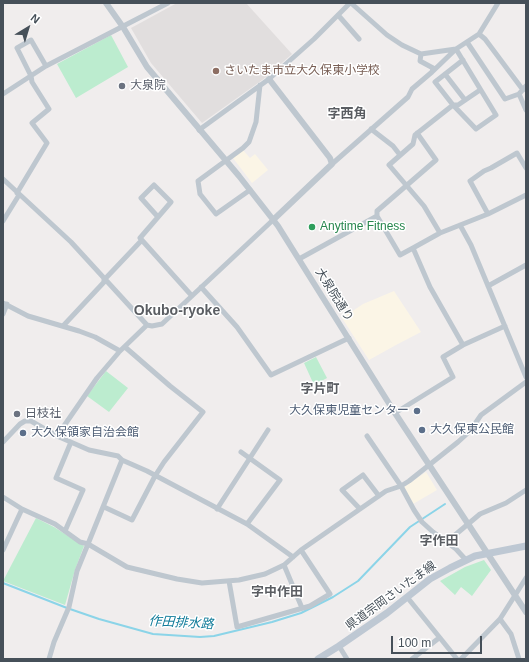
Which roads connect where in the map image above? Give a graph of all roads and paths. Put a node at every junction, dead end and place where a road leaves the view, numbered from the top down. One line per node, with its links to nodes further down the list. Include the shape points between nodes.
1 (106, 3): 6 (street, 大泉院通り)
2 (168, 3): 6 (street)
3 (351, 3): 5 (street); 11 (street, via 387,35)
4 (498, 3): 7 (street)
5 (338, 15): 8 (street); 17 (street)
6 (123, 27): 13 (street); 26 (street, 大泉院通り, via 147,67)
7 (479, 34): 9 (street); 20 (street)
8 (358, 39)
9 (467, 42): 10 (street); 20 (street, via 505,99)
10 (456, 49): 11 (street); 12 (street); 14 (street)
11 (421, 54): 14 (street, via 420,61 433,68)
12 (463, 60): 15 (street); 19 (street)
13 (46, 66): 16 (street); 16 (street, via 31,40 17,48)
14 (432, 72): 25 (street, via 412,89 408,98)
15 (445, 74): 22 (street); 23 (street, via 435,82)
16 (31, 76): 21 (street); 35 (street, via 48,109 32,123 47,143)
17 (269, 79): 18 (street); 30 (street)
18 (260, 86): 26 (street); 29 (street, via 252,138)
19 (480, 90): 22 (street); 23 (street, via 496,115 476,128)
20 (523, 90): 24 (street)
21 (3, 94)
22 (465, 100): 23 (street)
23 (453, 105): 27 (street)
24 (526, 110)
25 (371, 129): 28 (street, via 393,146); 30 (street)
26 (199, 130): 29 (street, 大泉院通り)
27 (417, 134): 28 (street, via 413,144); 33 (street, via 436,160)
28 (400, 155): 33 (street, via 389,165)
29 (226, 160): 34 (street, 大泉院通り); 34 (street, via 198,181 200,194 216,214)
30 (332, 164): 40 (street)
31 (526, 168): 37 (street, via 517,153 470,181)
32 (3, 180): 35 (street)
33 (407, 186): 38 (street, via 377,211); 43 (street, via 424,206)
34 (250, 190): 40 (street, 大泉院通り)
35 (18, 194): 41 (street); 48 (street, via 71,242)
36 (526, 195): 37 (street)
37 (488, 214): 42 (street)
38 (377, 216): 45 (street, via 400,254); 46 (street)
39 (158, 217): 39 (street, via 171,202 154,185 141,198); 44 (street, via 142,235)
40 (273, 220): 46 (street, 大泉院通り); 50 (street)
41 (3, 221)
42 (460, 225): 43 (street); 49 (street)
43 (440, 233): 45 (street)
44 (141, 240): 48 (street); 51 (street)
45 (413, 248): 58 (street, via 430,287)
46 (298, 259): 57 (street, 大泉院通り)
47 (526, 265): 49 (street)
48 (105, 281): 54 (street); 55 (street)
49 (488, 286): 56 (street)
50 (202, 287): 51 (street); 57 (street, via 237,327 271,375)
51 (192, 296): 54 (street, via 162,324)
52 (5, 304): 53 (street); 55 (street, via 28,316)
53 (3, 314)
54 (147, 325): 59 (street)
55 (63, 326): 60 (street, via 95,337)
56 (505, 326): 58 (street); 61 (street)
57 (349, 338): 63 (street, 大泉院通り)
58 (463, 345): 63 (street, via 443,357 453,376)
59 (125, 347): 60 (street); 73 (street, via 203,412)
60 (120, 351): 65 (street, via 97,378)
61 (526, 377)
62 (526, 382): 72 (street, via 481,415 470,431)
63 (395, 413): 72 (street, 大泉院通り)
64 (268, 430): 70 (street)
65 (57, 436): 67 (street, via 34,422 25,421); 68 (street)
66 (367, 436): 74 (street)
67 (3, 442)
68 (72, 442): 71 (street, via 89,450 118,456); 84 (street, via 56,478 83,490)
69 (241, 452): 70 (street)
70 (250, 458): 80 (street); 83 (street, via 280,480)
71 (122, 460): 73 (street); 78 (street)
72 (429, 465): 74 (street); 82 (street, 大泉院通り)
73 (155, 476): 78 (street, via 132,520); 80 (street)
74 (401, 486): 76 (street); 86 (street, via 421,519 433,532)
75 (526, 490): 82 (street)
76 (379, 496): 81 (street); 81 (street, via 363,475 342,490)
77 (3, 497): 79 (street)
78 (104, 507): 85 (street)
79 (22, 509): 84 (street); 88 (street)
80 (217, 509): 83 (street)
81 (360, 509): 89 (street)
82 (468, 523): 86 (street, via 455,535); 90 (street, 大泉院通り)
83 (247, 524): 91 (street)
84 (65, 531): 85 (street, via 80,542)
85 (88, 544): 95 (street, via 133,569 202,583); 103 (street)
86 (450, 544): 92 (street)
87 (526, 546): 90 (main road, 県道宗岡さいたま線)
88 (3, 550)
89 (301, 550): 91 (street); 98 (street, via 330,594)
90 (488, 553): 92 (main road, 県道宗岡さいたま線); 96 (street, 大泉院通り)
91 (293, 557): 93 (street)
92 (466, 560): 97 (main road, 県道宗岡さいたま線, via 430,579)
93 (284, 565): 95 (street, via 265,574); 98 (street)
94 (526, 578): 96 (street)
95 (229, 581): 98 (street, via 237,627)
96 (516, 595): 99 (street, 大泉院通り); 100 (street)
97 (407, 598): 101 (street); 102 (main road, 県道宗岡さいたま線)
98 (302, 608)
99 (526, 612)
100 (500, 619): 108 (street); 109 (street, via 511,634)
101 (439, 638): 106 (street); 107 (street)
102 (339, 646): 104 (main road, 県道宗岡さいたま線); 105 (street)
103 (49, 659)
104 (318, 659)
105 (347, 659)
106 (412, 659)
107 (457, 659)
108 (462, 659)
109 (519, 659)

